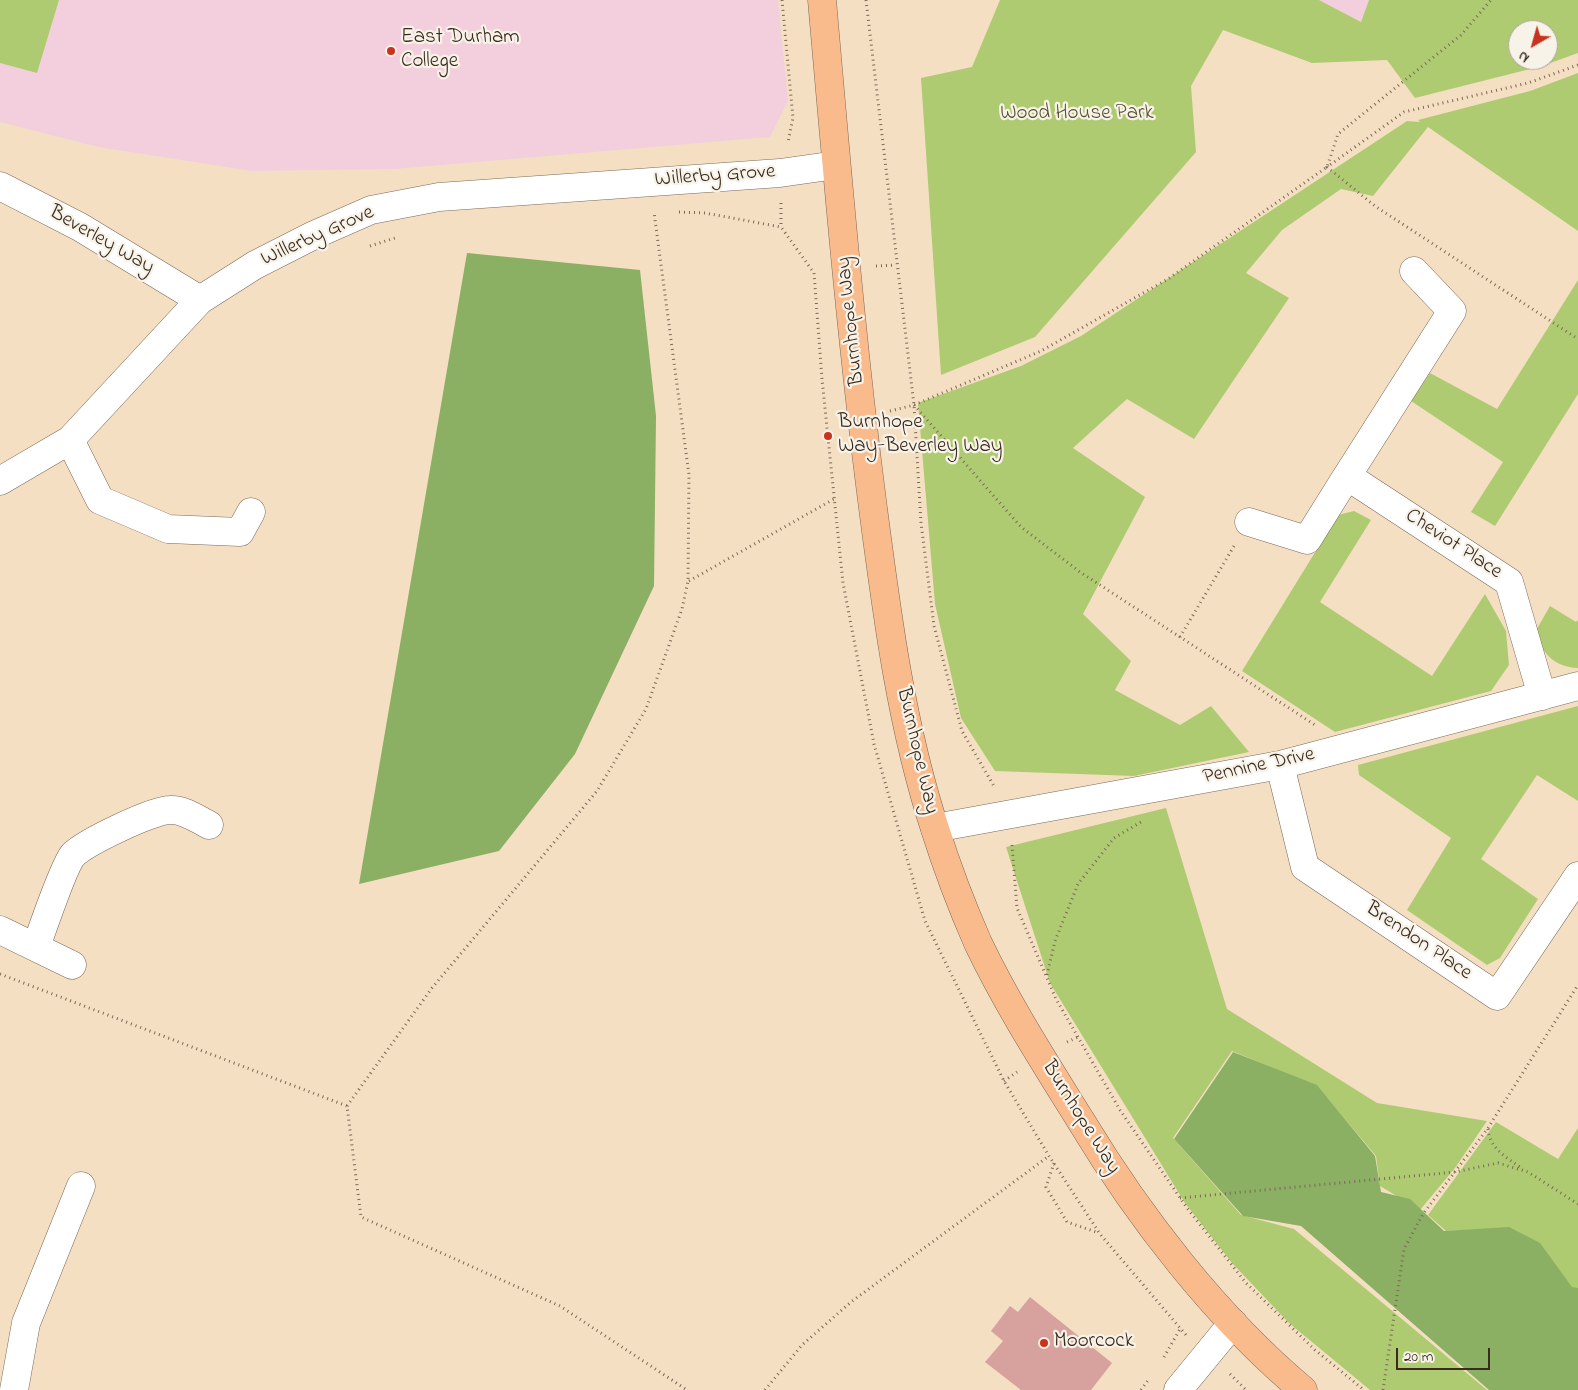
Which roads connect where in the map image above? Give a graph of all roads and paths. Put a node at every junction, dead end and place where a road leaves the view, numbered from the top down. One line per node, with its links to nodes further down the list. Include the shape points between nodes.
1 (782, 0): 8 (path, via 793,118)
2 (822, 0): 6 (main road, Burnhope Way)
3 (866, 0): 18 (path)
4 (1491, 0): 7 (path, via 1461,35 1338,134)
5 (1578, 65): 7 (path, via 1528,83 1404,112)
6 (836, 165): 8 (street, Willerby Grove); 19 (main road, Burnhope Way)
7 (1327, 167): 17 (path, via 1375,206); 18 (path, via 1168,279 1041,351)
8 (780, 173): 12 (path); 16 (street, Willerby Grove, via 439,197 372,210 255,265)
9 (0, 186): 16 (street, Beverley Way, via 80,227)
10 (662, 212): 26 (path, via 653,211 689,475)
11 (671, 212): 12 (path, via 706,213)
12 (781, 227): 23 (path, via 814,274)
13 (402, 236): 14 (path)
14 (365, 247)
15 (1414, 271): 21 (street, via 1452,311)
16 (200, 300): 20 (street, Willerby Grove)
17 (1578, 339)
18 (914, 404): 19 (path); 27 (path, via 1021,527 1080,572); 32 (path, via 921,523 934,626 962,732)
19 (862, 418): 35 (main road, Burnhope Way, via 883,583 904,712)
20 (70, 440): 22 (street, Willerby Grove); 24 (street, via 100,500 168,529 240,532)
21 (1347, 476): 25 (street, via 1307,540); 29 (street, Cheviot Place, via 1509,582)
22 (0, 481)
23 (834, 499): 26 (path); 45 (path, via 842,583 874,744 923,912 1004,1081)
24 (251, 512)
25 (1249, 522): 27 (path)
26 (688, 582): 43 (path, via 682,609 646,709 597,791 432,988)
27 (1180, 637): 30 (path)
28 (1578, 686): 29 (street, Pennine Drive)
29 (1542, 696): 30 (street, Pennine Drive)
30 (1349, 747): 31 (street, Pennine Drive)
31 (1280, 765): 32 (street, Pennine Drive); 36 (street, Brendon Place, via 1305,867 1497,996)
32 (1010, 814): 35 (street, Pennine Drive); 41 (path, via 1017,908)
33 (1147, 818): 41 (path, via 1114,838 1078,884 1055,941)
34 (209, 825): 38 (street, via 182,812 156,812 89,844 72,856)
35 (935, 828): 53 (main road, Burnhope Way, via 978,942 1041,1056 1104,1159 1162,1241)
36 (1578, 876)
37 (0, 930): 38 (street)
38 (36, 947): 39 (street)
39 (72, 965)
40 (0, 974): 43 (path)
41 (1046, 975): 50 (path, via 1056,999 1120,1110)
42 (1578, 986): 44 (path)
43 (347, 1106): 56 (path, via 361,1217 560,1306)
44 (1488, 1128): 47 (path); 48 (path, via 1489,1139 1500,1154)
45 (1049, 1156): 46 (path); 57 (path, via 851,1302 802,1345)
46 (1054, 1163): 52 (path); 52 (path, via 1046,1187 1067,1222)
47 (1455, 1172): 48 (path, via 1498,1163); 50 (path); 61 (path, via 1423,1214 1404,1249)
48 (1528, 1172): 51 (path)
49 (81, 1186): 55 (street, via 26,1323)
50 (1180, 1198): 60 (path, via 1246,1283 1315,1350)
51 (1578, 1204)
52 (1100, 1234): 54 (path)
53 (1233, 1322): 58 (street); 59 (main road, Burnhope Way)
54 (1180, 1329)
55 (14, 1390)
56 (687, 1390)
57 (765, 1390)
58 (1178, 1390)
59 (1303, 1390)
60 (1364, 1390)
61 (1383, 1390)

